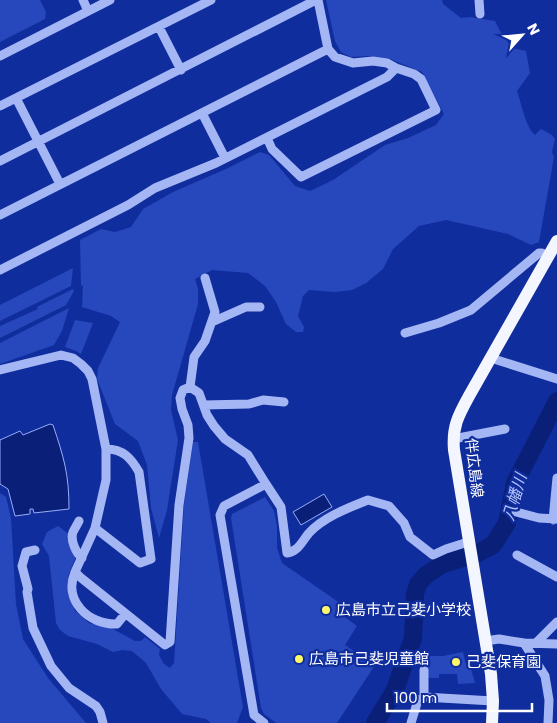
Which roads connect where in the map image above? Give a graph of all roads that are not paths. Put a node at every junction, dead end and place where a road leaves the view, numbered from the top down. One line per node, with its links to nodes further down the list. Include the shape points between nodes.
1 (83, 0): 6 (street)
2 (110, 0): 6 (street)
3 (210, 0): 8 (street)
4 (317, 0): 9 (street); 12 (street)
5 (479, 0): 7 (street)
6 (88, 11): 10 (street)
7 (480, 14)
8 (159, 27): 12 (street); 13 (street)
9 (328, 49): 11 (street, via 344,61 373,61); 15 (street)
10 (0, 56)
11 (396, 68): 16 (street, via 387,77); 16 (street, via 420,79 436,110 301,178 272,149)
12 (181, 70): 17 (street)
13 (16, 98): 14 (street); 17 (street)
14 (0, 106)
15 (202, 113): 18 (street); 20 (street)
16 (267, 138): 18 (street)
17 (38, 142): 19 (street); 20 (street)
18 (225, 158): 24 (street, via 155,188)
19 (0, 161)
20 (60, 184): 21 (street)
21 (0, 215)
22 (557, 240): 23 (main road, 伴広島線)
23 (548, 256): 28 (street, via 539,253 471,310); 29 (main road, 伴広島線)
24 (0, 270)
25 (205, 278): 27 (street, via 216,312)
26 (260, 307): 27 (street, via 246,307)
27 (212, 322): 32 (street, via 194,357)
28 (405, 333)
29 (491, 356): 31 (street); 36 (main road, 伴広島線, via 458,416)
30 (0, 370): 37 (street, via 58,355 69,356 82,364 93,383)
31 (557, 379)
32 (190, 386): 34 (street, via 199,393); 50 (street, via 183,390 180,398 189,438 179,505 170,642 165,645)
33 (284, 402): 34 (street, via 263,400 249,404)
34 (204, 405): 39 (street, via 214,426 225,439 248,455)
35 (505, 429): 36 (street)
36 (453, 439): 45 (main road, 伴広島線)
37 (106, 449): 43 (street, via 105,488); 43 (street, via 124,454 139,472 151,559 140,564)
38 (557, 478): 41 (street)
39 (266, 484): 45 (street, via 281,507 287,553 296,550 310,532 325,521 368,500 389,506 404,523 410,537 433,555 446,549); 60 (street, via 224,506 220,515 254,716)
40 (516, 512): 41 (street)
41 (555, 519)
42 (79, 521): 47 (street, via 73,538 77,554)
43 (95, 528): 47 (street)
44 (35, 550): 59 (street, via 26,552 22,566 33,628 50,666 69,688 96,706)
45 (470, 550): 52 (main road, 伴広島線)
46 (516, 556): 49 (street)
47 (82, 558): 48 (street)
48 (75, 572): 50 (street); 50 (street, via 73,592 85,615 113,625)
49 (557, 576)
50 (125, 614)
51 (556, 624): 54 (street)
52 (485, 641): 53 (street); 58 (main road, 伴広島線, via 492,674)
53 (524, 643): 54 (street); 63 (street, via 545,676)
54 (536, 643): 55 (street)
55 (557, 644)
56 (424, 670): 57 (street)
57 (424, 697): 58 (street); 61 (street, via 418,700)
58 (493, 701): 62 (main road, 伴広島線)
59 (103, 723)
60 (264, 723)
61 (411, 723)
62 (492, 723)
63 (548, 723)

